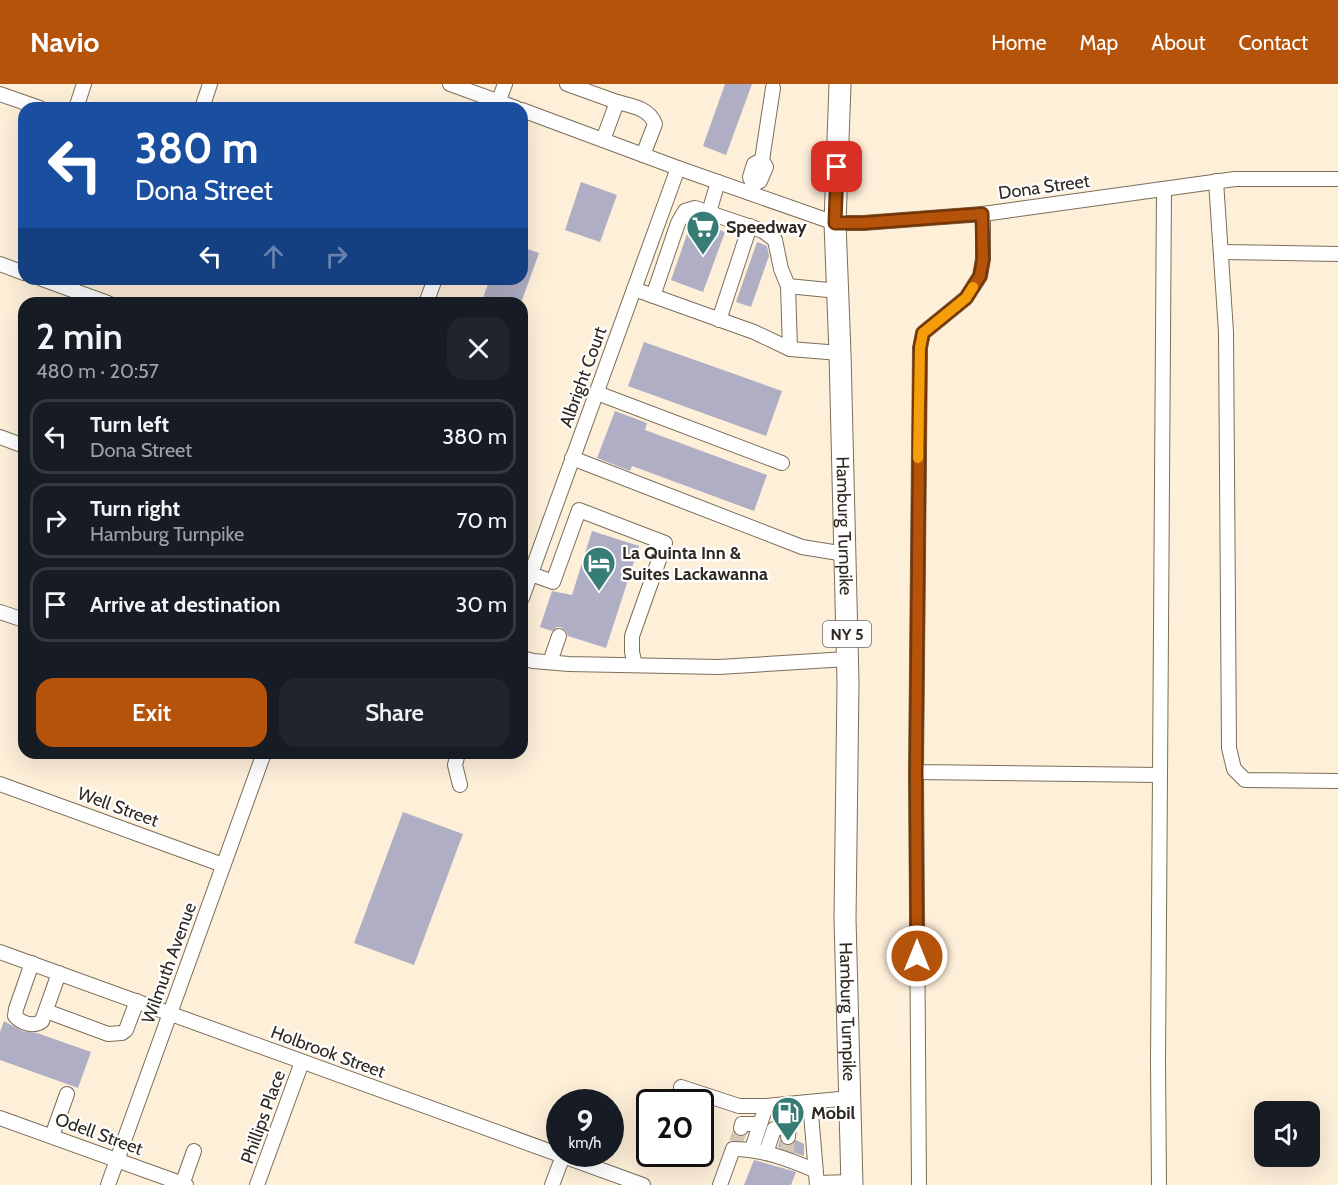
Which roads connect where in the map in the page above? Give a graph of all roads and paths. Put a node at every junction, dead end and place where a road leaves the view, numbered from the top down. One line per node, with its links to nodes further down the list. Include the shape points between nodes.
1 (84, 84): 10 (street)
2 (210, 84): 11 (street)
3 (450, 84): 12 (street)
4 (505, 84): 13 (street)
5 (567, 84): 14 (street)
6 (840, 84): 26 (highway, Hamburg Turnpike / NY 5)
7 (772, 88): 22 (street, via 762,160 766,167)
8 (0, 94): 9 (street)
9 (22, 102)
10 (78, 102)
11 (204, 102)
12 (491, 102)
13 (499, 102)
14 (617, 102): 16 (street); 17 (street, via 652,115 655,124)
15 (528, 112): 16 (street, Dona Street)
16 (603, 140): 17 (street, Dona Street)
17 (643, 155): 18 (street, Dona Street)
18 (678, 168): 21 (street, Dona Street); 34 (street, Albright Court)
19 (1338, 179): 20 (street, Dona Street)
20 (1216, 181): 23 (street, Dona Street); 28 (street)
21 (718, 182): 22 (street, Dona Street); 24 (street)
22 (751, 189): 26 (street, Dona Street)
23 (1164, 189): 25 (street, Dona Street); 59 (street)
24 (710, 212): 27 (street); 36 (street, via 695,208 685,211)
25 (982, 214): 26 (street, Dona Street); 58 (street, via 980,276 966,298 923,333 920,348)
26 (835, 223): 35 (highway, Hamburg Turnpike / NY 5)
27 (750, 226): 33 (street, via 775,240); 38 (street)
28 (1221, 252): 29 (street); 60 (street, via 1226,332 1229,748 1234,769 1245,780)
29 (1338, 254)
30 (0, 264): 31 (street)
31 (18, 271)
32 (58, 285): 37 (street)
33 (788, 286): 35 (street); 39 (street)
34 (634, 289): 36 (street); 41 (street, Albright Court)
35 (837, 291): 40 (highway, Hamburg Turnpike / NY 5)
36 (653, 296): 38 (street)
37 (92, 297)
38 (719, 320): 39 (street)
39 (790, 349): 40 (street)
40 (840, 353): 46 (highway, Hamburg Turnpike / NY 5)
41 (597, 393): 44 (street, Albright Court); 45 (street)
42 (0, 437): 43 (street)
43 (18, 444)
44 (572, 458): 46 (street, via 802,547); 47 (street, Albright Court)
45 (782, 463)
46 (845, 554): 53 (highway, Hamburg Turnpike / NY 5)
47 (531, 574): 48 (street, Albright Court); 55 (street, via 553,582 579,510 665,543 632,636)
48 (528, 582)
49 (0, 612): 50 (street)
50 (18, 618)
51 (559, 636): 54 (street)
52 (528, 659): 54 (street)
53 (847, 659): 55 (street, via 719,667); 73 (highway, Hamburg Turnpike / NY 5, via 845,919)
54 (550, 662): 55 (street)
55 (634, 665)
56 (262, 759): 63 (street, Wilmuth Avenue)
57 (456, 759): 62 (street)
58 (916, 772): 59 (street); 96 (street)
59 (1160, 775): 97 (street)
60 (1338, 781)
61 (0, 784): 63 (street, Well Street)
62 (460, 785)
63 (223, 865): 69 (street, Wilmuth Avenue)
64 (0, 952): 65 (street, Holbrook Street)
65 (32, 963): 66 (street, Holbrook Street); 68 (street, via 15,1016 38,1024)
66 (59, 973): 67 (street, Holbrook Street); 68 (street)
67 (136, 1001): 68 (street, via 126,1030 114,1034); 69 (street, Holbrook Street)
68 (46, 1011)
69 (170, 1014): 70 (street, Holbrook Street); 85 (street, Wilmuth Avenue)
70 (303, 1062): 82 (street, Holbrook Street); 92 (street, Phillips Place)
71 (681, 1087): 76 (street, via 739,1106)
72 (67, 1094): 80 (street)
73 (850, 1098): 74 (street); 89 (highway, Hamburg Turnpike / NY 5)
74 (810, 1102): 75 (street); 88 (street)
75 (790, 1104): 76 (street); 84 (street, via 789,1132 774,1129)
76 (766, 1106): 78 (street)
77 (0, 1118): 80 (street, Odell Street)
78 (760, 1124): 79 (street, via 742,1124); 81 (street)
79 (741, 1128)
80 (52, 1137): 85 (street, Odell Street)
81 (752, 1149): 84 (street); 95 (street, via 735,1145)
82 (546, 1150)
83 (194, 1151): 91 (street)
84 (766, 1153): 88 (street, via 787,1156)
85 (117, 1160): 90 (street, Wilmuth Avenue); 91 (street, Odell Street)
86 (559, 1167): 93 (street)
87 (593, 1167): 94 (street, Holbrook Street)
88 (816, 1179): 89 (street)
89 (852, 1184)
90 (108, 1185)
91 (183, 1185)
92 (257, 1185)
93 (552, 1185)
94 (643, 1185)
95 (720, 1185)
96 (919, 1185)
97 (1159, 1185)

